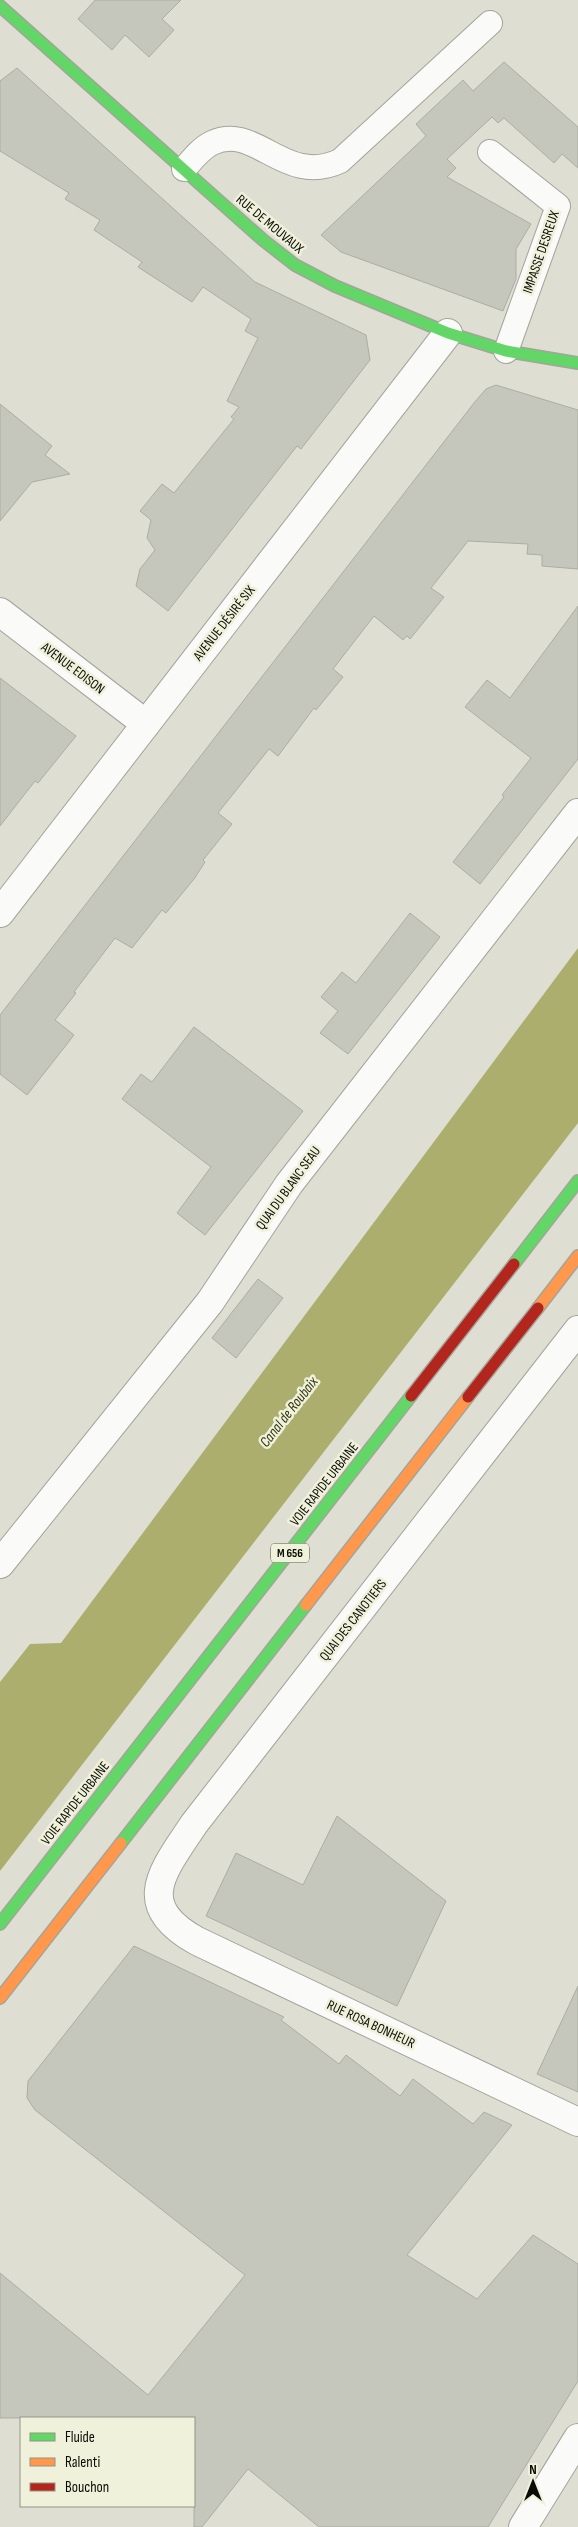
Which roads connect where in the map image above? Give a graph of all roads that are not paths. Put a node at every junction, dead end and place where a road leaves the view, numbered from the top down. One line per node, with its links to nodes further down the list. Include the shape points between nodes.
1 (0, 6): 4 (main road, RUE DE MOUVAUX)
2 (490, 23): 4 (lane, via 335,163 319,168 296,166 250,143 230,139 210,143)
3 (490, 152): 6 (lane, IMPASSE DESREUX, via 558,206)
4 (184, 169): 5 (main road, RUE DE MOUVAUX, via 295,265 335,286)
5 (448, 333): 6 (main road, RUE DE MOUVAUX); 9 (street, AVENUE DÉSIRÉ SIX)
6 (506, 351): 7 (main road, RUE DE MOUVAUX)
7 (578, 364)
8 (0, 612): 9 (street, AVENUE EDISON)
9 (146, 724): 11 (street, AVENUE DÉSIRÉ SIX)
10 (578, 813): 15 (street, QUAI DU BLANC SEAU, via 289,1184 210,1302)
11 (0, 913)
12 (578, 1180): 17 (main road, VOIE RAPIDE URBAINE / M 656)
13 (578, 1256): 18 (main road)
14 (578, 1330): 16 (street, QUAI DES CANOTIERS, via 194,1824 159,1883 159,1897)
15 (6, 1545)
16 (168, 1921): 19 (street, RUE ROSA BONHEUR, via 196,1941)
17 (0, 1924)
18 (0, 1998)
19 (578, 2122)
20 (578, 2439): 21 (street)
21 (523, 2527)

